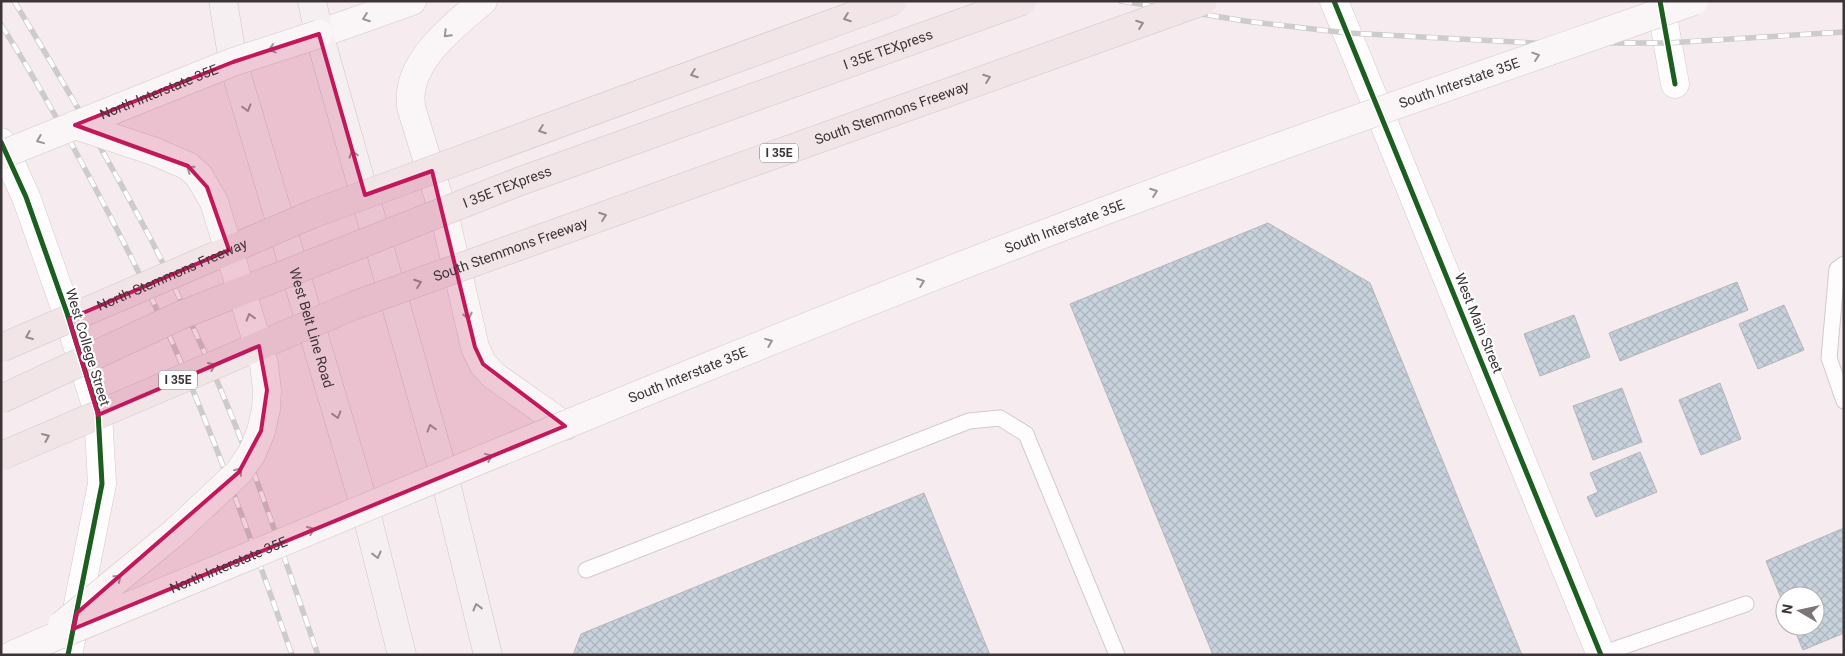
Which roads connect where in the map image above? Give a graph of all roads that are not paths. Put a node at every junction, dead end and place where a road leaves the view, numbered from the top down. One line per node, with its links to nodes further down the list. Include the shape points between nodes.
1 (223, 1): 12 (main road, West Belt Line Road)
2 (312, 1): 11 (main road)
3 (412, 1): 11 (main road, one-way to 11)
4 (484, 1): 21 (main road, one-way to 21, bridge, via 458,23 422,63 411,91 411,107 446,221 475,347 483,364 493,375)
5 (893, 1): 18 (highway, North Stemmons Freeway, one-way to 18, bridge, via 315,213)
6 (1022, 1): 19 (highway, I 35E TEXpress, bridge, via 518,182 179,316)
7 (1203, 1): 22 (highway, South Stemmons Freeway / I 35E, one-way to 7, bridge, via 355,305)
8 (1334, 1): 28 (street, West Main Street)
9 (1660, 1): 13 (street)
10 (1694, 1): 21 (main road, South Interstate 35E, one-way to 10, bridge, via 836,315 1138,198)
11 (319, 34): 12 (main road, North Interstate 35E, one-way to 12, bridge); 23 (main road, one-way to 11, bridge)
12 (233, 62): 14 (main road, North Interstate 35E, bridge); 24 (main road, West Belt Line Road, one-way to 24, bridge)
13 (1675, 84)
14 (75, 126): 16 (main road, North Interstate 35E, one-way to 16, bridge); 27 (main road, one-way to 14, bridge, via 175,532 239,472 261,431 267,390 264,364 214,202 200,176 188,166 153,151)
15 (1, 142): 30 (street, West College Street, via 32,215 98,412 102,484)
16 (1, 156)
17 (1844, 264): 20 (lane, via 1837,269 1829,358)
18 (1, 348)
19 (1, 399)
20 (1844, 401)
21 (565, 426): 23 (main road, South Interstate 35E, one-way to 21, bridge)
22 (1, 456)
23 (444, 475): 24 (main road, North Interstate 35E, bridge); 32 (main road, one-way to 23)
24 (365, 508): 27 (main road, North Interstate 35E, one-way to 24, bridge); 31 (main road, West Belt Line Road, one-way to 31)
25 (586, 570): 33 (lane, via 968,421 1000,418 1026,434)
26 (1746, 604): 28 (lane)
27 (40, 643): 29 (main road, North Interstate 35E)
28 (1601, 654)
29 (12, 655)
30 (68, 655)
31 (402, 655)
32 (488, 655)
33 (1117, 655)

